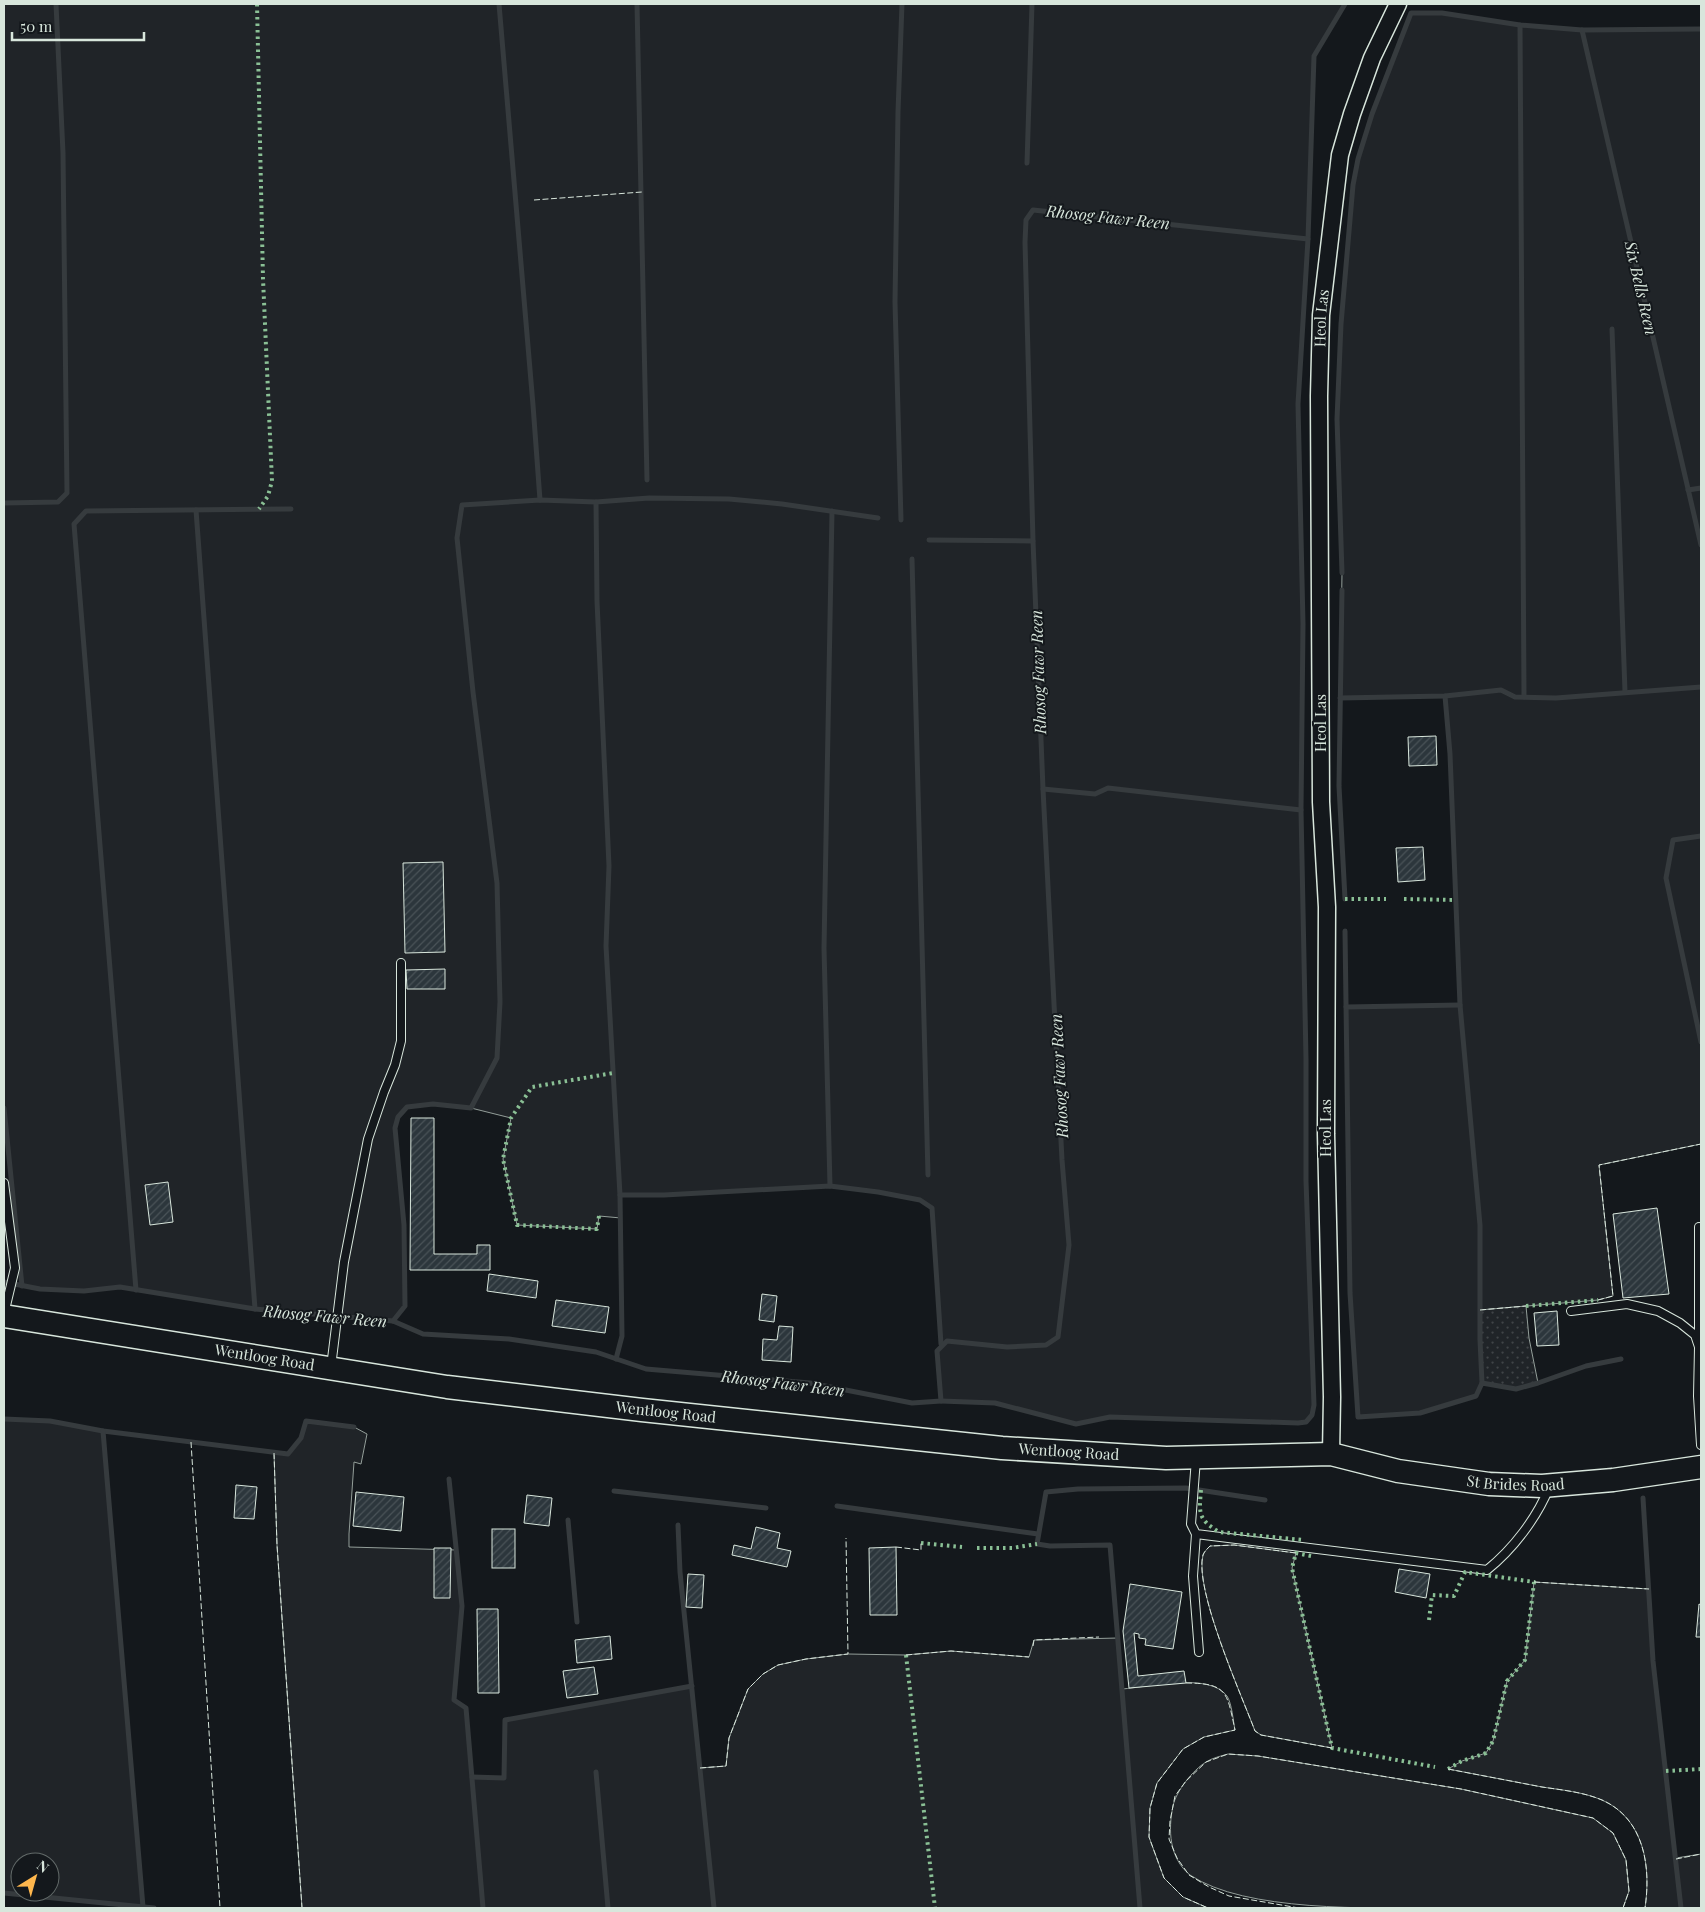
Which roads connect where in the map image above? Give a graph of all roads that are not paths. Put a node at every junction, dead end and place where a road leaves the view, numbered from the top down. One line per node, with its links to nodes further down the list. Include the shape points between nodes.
1 (1398, 4): 10 (street, Heol Las, via 1372,58 1340,155 1320,315 1321,802 1327,907 1326,1134)
2 (401, 963): 8 (lane, via 401,1042 368,1139 344,1262)
3 (4, 1183): 6 (lane, via 14,1268)
4 (1700, 1226): 7 (lane)
5 (1571, 1311): 7 (lane, via 1627,1304 1658,1311 1695,1335)
6 (4, 1316): 8 (main road, Wentloog Road)
7 (1699, 1347): 9 (lane)
8 (331, 1369): 11 (main road, Wentloog Road, via 633,1409 1002,1448)
9 (1701, 1445)
10 (1331, 1454): 11 (main road, Wentloog Road); 13 (main road, St Brides Road, via 1398,1471 1489,1484)
11 (1196, 1457): 14 (lane, via 1191,1524)
12 (1701, 1467): 13 (main road, St Brides Road)
13 (1550, 1485): 14 (lane, via 1543,1503 1522,1532 1504,1556 1487,1570)
14 (1196, 1534): 15 (lane, via 1193,1576)
15 (1199, 1652)

